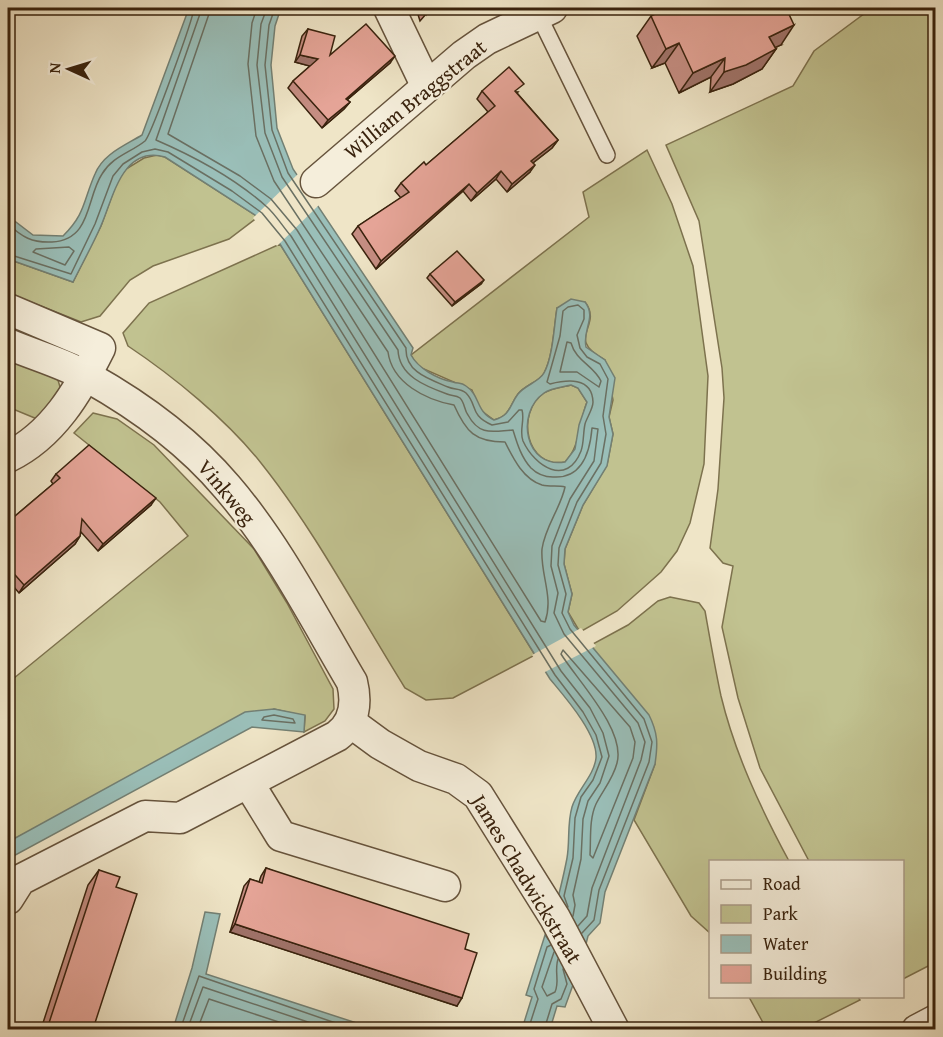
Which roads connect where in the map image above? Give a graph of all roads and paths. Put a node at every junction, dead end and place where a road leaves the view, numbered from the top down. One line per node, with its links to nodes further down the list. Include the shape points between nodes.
1 (389, 8): 3 (street)
2 (545, 11): 3 (street, William Braggstraat, via 487,39); 4 (lane)
3 (426, 85): 5 (street, William Braggstraat)
4 (607, 155)
5 (316, 182)
6 (8, 309): 8 (street, via 100,348)
7 (8, 344): 8 (street, Vinkweg)
8 (86, 376): 9 (street, via 62,416 21,451); 10 (street, Vinkweg, via 177,438 227,486 274,552 352,682 355,695)
9 (8, 457)
10 (350, 722): 11 (street, via 337,735); 15 (street, James Chadwickstraat, via 380,744 419,766 469,786 478,795 555,918)
11 (249, 784): 12 (street, via 281,836); 13 (street, via 180,818 144,816 20,880)
12 (445, 885)
13 (8, 899)
14 (936, 1020): 16 (street)
15 (614, 1029)
16 (918, 1029)

